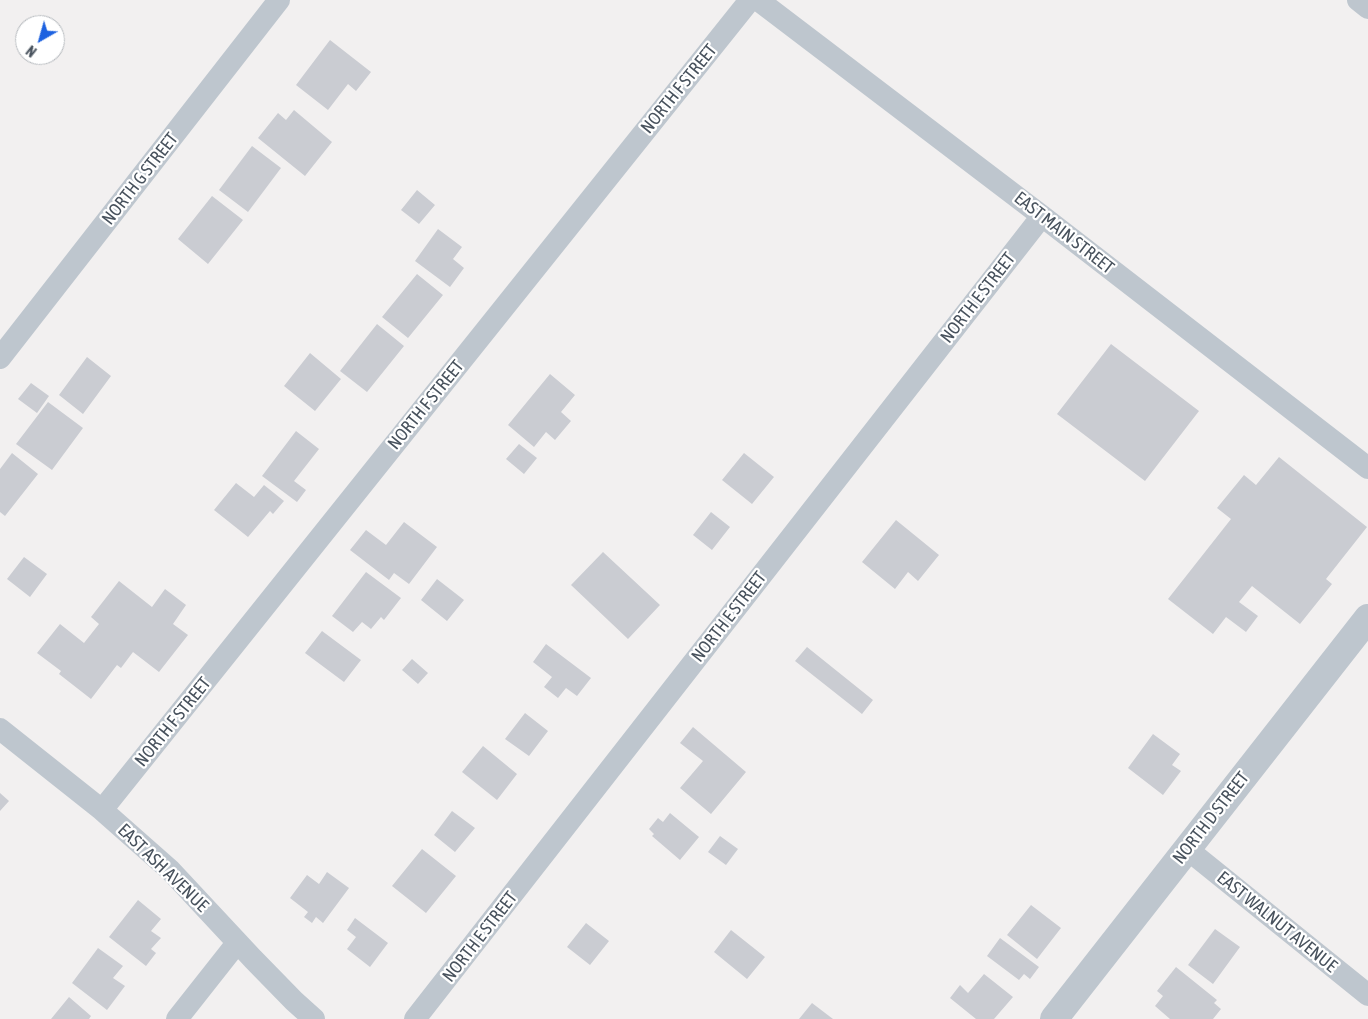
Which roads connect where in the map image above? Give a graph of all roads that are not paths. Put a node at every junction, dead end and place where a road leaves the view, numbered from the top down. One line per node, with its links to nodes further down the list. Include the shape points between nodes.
1 (279, 0): 7 (street, NORTH G STREET)
2 (750, 0): 11 (street, NORTH F STREET)
3 (758, 0): 6 (street, EAST MAIN STREET)
4 (1358, 0): 5 (street)
5 (1368, 8)
6 (1042, 216): 8 (street, EAST MAIN STREET); 17 (street, NORTH E STREET)
7 (0, 358)
8 (1368, 468)
9 (1368, 618): 12 (street, NORTH D STREET)
10 (0, 729): 11 (street, EAST ASH AVENUE)
11 (102, 810): 13 (street, EAST ASH AVENUE, via 170,870)
12 (1186, 849): 14 (street, EAST WALNUT AVENUE); 18 (street, NORTH D STREET)
13 (237, 943): 15 (street); 16 (street, EAST ASH AVENUE)
14 (1368, 995)
15 (177, 1019)
16 (314, 1019)
17 (416, 1019)
18 (1054, 1019)

